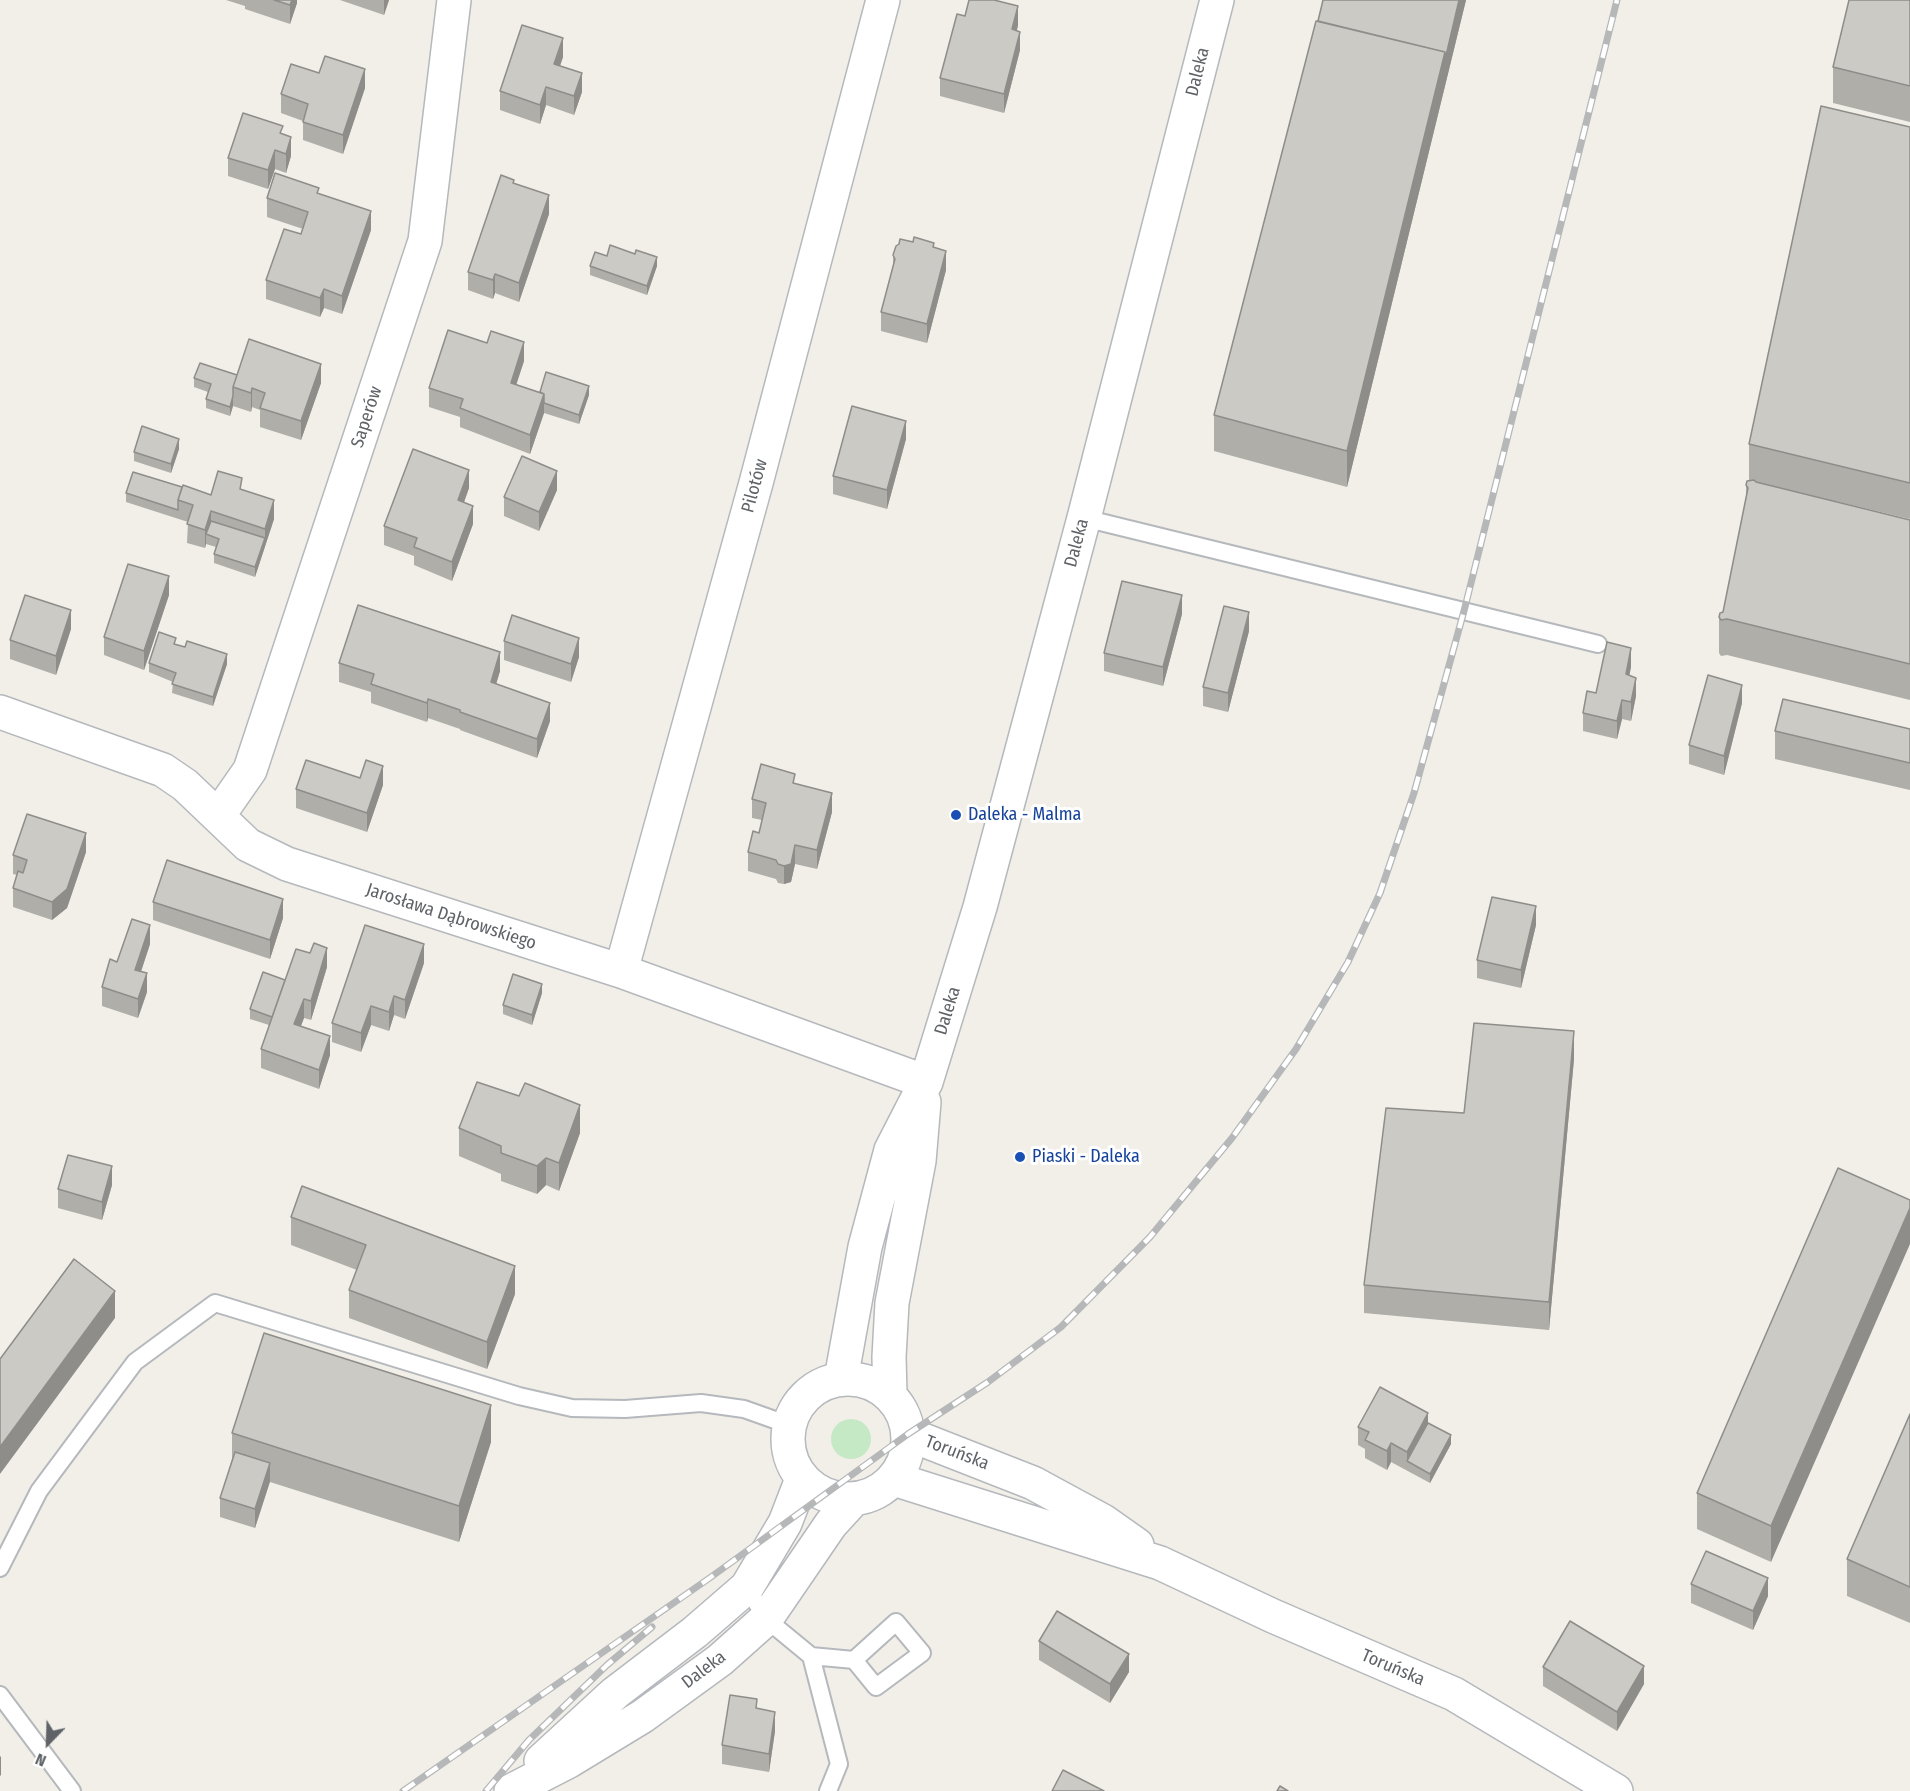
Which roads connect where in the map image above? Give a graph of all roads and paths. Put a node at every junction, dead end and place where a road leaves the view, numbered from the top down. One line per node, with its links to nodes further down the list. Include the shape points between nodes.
1 (454, 0): 7 (street, Saperów, via 425,241 250,770)
2 (884, 0): 8 (street, Pilotów)
3 (1217, 0): 4 (street, Daleka)
4 (1084, 518): 5 (lane); 9 (street, Daleka, via 980,907)
5 (1598, 644)
6 (0, 712): 7 (street, Jarosława Dąbrowskiego, via 163,770)
7 (218, 816): 8 (street, Jarosława Dąbrowskiego, via 248,845 286,864)
8 (621, 971): 9 (street, Jarosława Dąbrowskiego)
9 (926, 1082): 10 (street, Daleka, via 891,1150 865,1247); 11 (street, Daleka, via 919,1161 892,1303)
10 (841, 1379): 11 (street, via 858,1379); 12 (street, via 814,1389 799,1403)
11 (890, 1395): 13 (street, via 903,1412)
12 (789, 1425): 14 (street, via 788,1446); 18 (lane, via 744,1409 701,1404 625,1410 572,1408 519,1396 215,1303 135,1362 39,1491)
13 (908, 1434): 15 (street, via 905,1461); 17 (street, Toruńska, via 1033,1483 1103,1521)
14 (802, 1479): 16 (street, via 833,1498); 19 (street, Daleka, via 785,1523)
15 (894, 1479): 16 (street, via 874,1494); 17 (street, Toruńska)
16 (853, 1500): 20 (street, Daleka, via 831,1524)
17 (1160, 1563): 27 (street, Toruńska, via 1454,1694)
18 (0, 1568)
19 (747, 1587): 20 (lane); 25 (street, Daleka, via 615,1693)
20 (766, 1619): 21 (lane); 25 (street, Daleka, via 720,1660 643,1716)
21 (811, 1656): 22 (lane); 26 (lane, via 839,1764)
22 (854, 1660)
23 (0, 1695): 24 (lane)
24 (72, 1791)
25 (510, 1791)
26 (828, 1791)
27 (1616, 1791)

